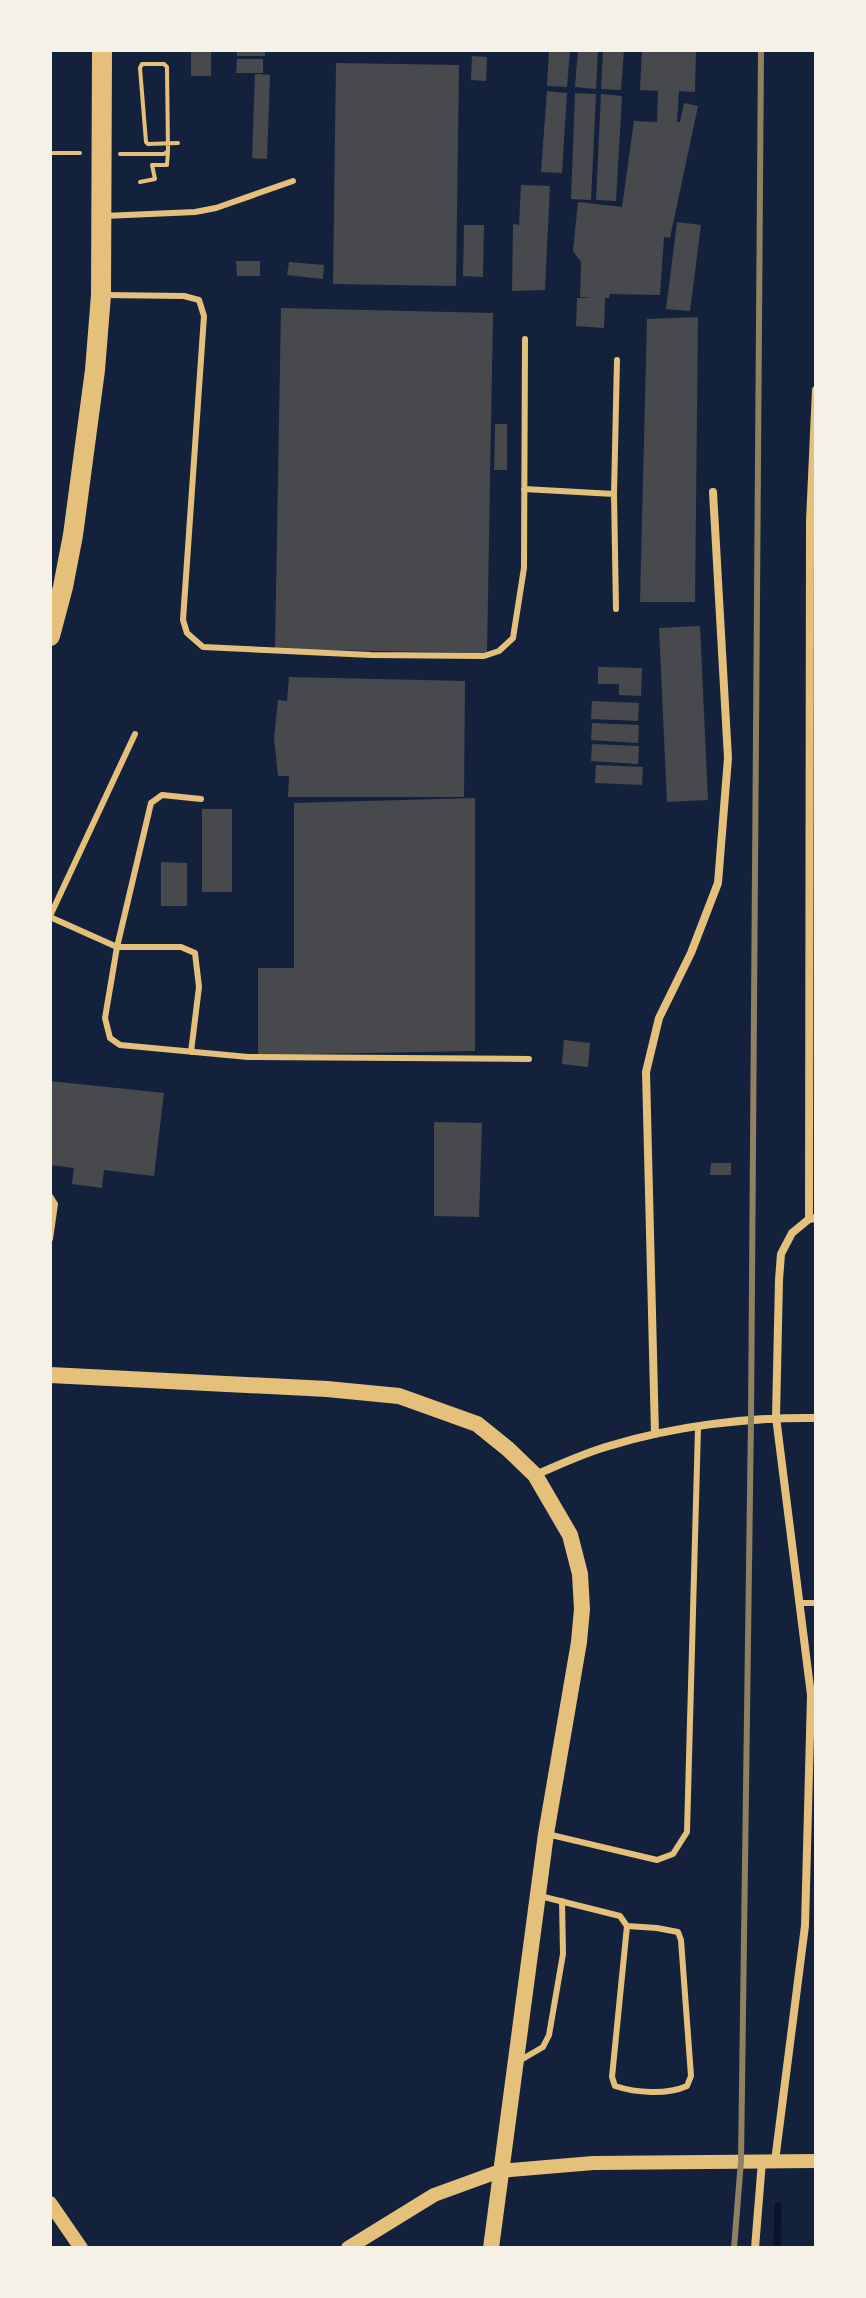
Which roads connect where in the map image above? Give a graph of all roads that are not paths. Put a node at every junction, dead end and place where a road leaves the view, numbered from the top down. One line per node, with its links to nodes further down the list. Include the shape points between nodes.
1 (102, 50): 3 (main road)
2 (293, 181): 3 (lane, via 195,212)
3 (100, 216): 4 (main road)
4 (101, 295): 8 (lane, via 184,296 199,300 204,316 183,620 187,633 203,647 442,656 499,651 513,638 524,568); 13 (main road, via 84,461)
5 (525, 339): 8 (lane)
6 (617, 360): 10 (lane)
7 (816, 390): 11 (street)
8 (524, 489): 10 (lane)
9 (713, 492): 31 (street, via 728,758 718,883 659,1018 646,1072)
10 (614, 494): 12 (lane)
11 (813, 521): 14 (street)
12 (616, 609)
13 (50, 636)
14 (813, 653): 16 (street)
15 (135, 734): 18 (lane)
16 (813, 791): 19 (street)
17 (201, 799): 20 (lane, via 162,795 151,803)
18 (50, 916): 20 (lane)
19 (813, 945): 23 (street)
20 (117, 947): 21 (lane, via 105,1018 110,1038 120,1045); 21 (lane, via 181,947 195,953 199,987)
21 (191, 1052): 22 (lane)
22 (529, 1059)
23 (813, 1067): 25 (street)
24 (50, 1196): 26 (lane, via 55,1204)
25 (812, 1219): 28 (street, via 792,1233 781,1254)
26 (50, 1239)
27 (50, 1375): 32 (main road, via 399,1396 477,1424)
28 (776, 1417): 29 (street); 30 (street); 33 (street)
29 (816, 1418)
30 (698, 1428): 31 (street); 35 (lane, via 687,1832 673,1854 657,1860)
31 (655, 1434): 32 (street, via 607,1446)
32 (535, 1475): 35 (main road, via 570,1535 582,1609)
33 (799, 1603): 34 (lane); 36 (street, via 811,1695)
34 (816, 1603)
35 (546, 1834): 37 (main road)
36 (811, 1836): 41 (street, via 805,1926)
37 (540, 1896): 38 (lane); 40 (main road)
38 (562, 1901): 39 (lane, via 620,1916); 40 (lane, via 563,1954 549,2035 543,2047)
39 (627, 1926): 39 (lane, via 612,2077 615,2086 628,2090 676,2091 687,2086 691,2076 681,1940 678,1932)
40 (515, 2063): 43 (main road)
41 (768, 2161): 42 (street); 43 (street, via 593,2163); 48 (street)
42 (816, 2161)
43 (500, 2171): 46 (street, via 434,2195); 47 (main road)
44 (50, 2203): 45 (street)
45 (81, 2248)
46 (348, 2248)
47 (491, 2248)
48 (755, 2248)

